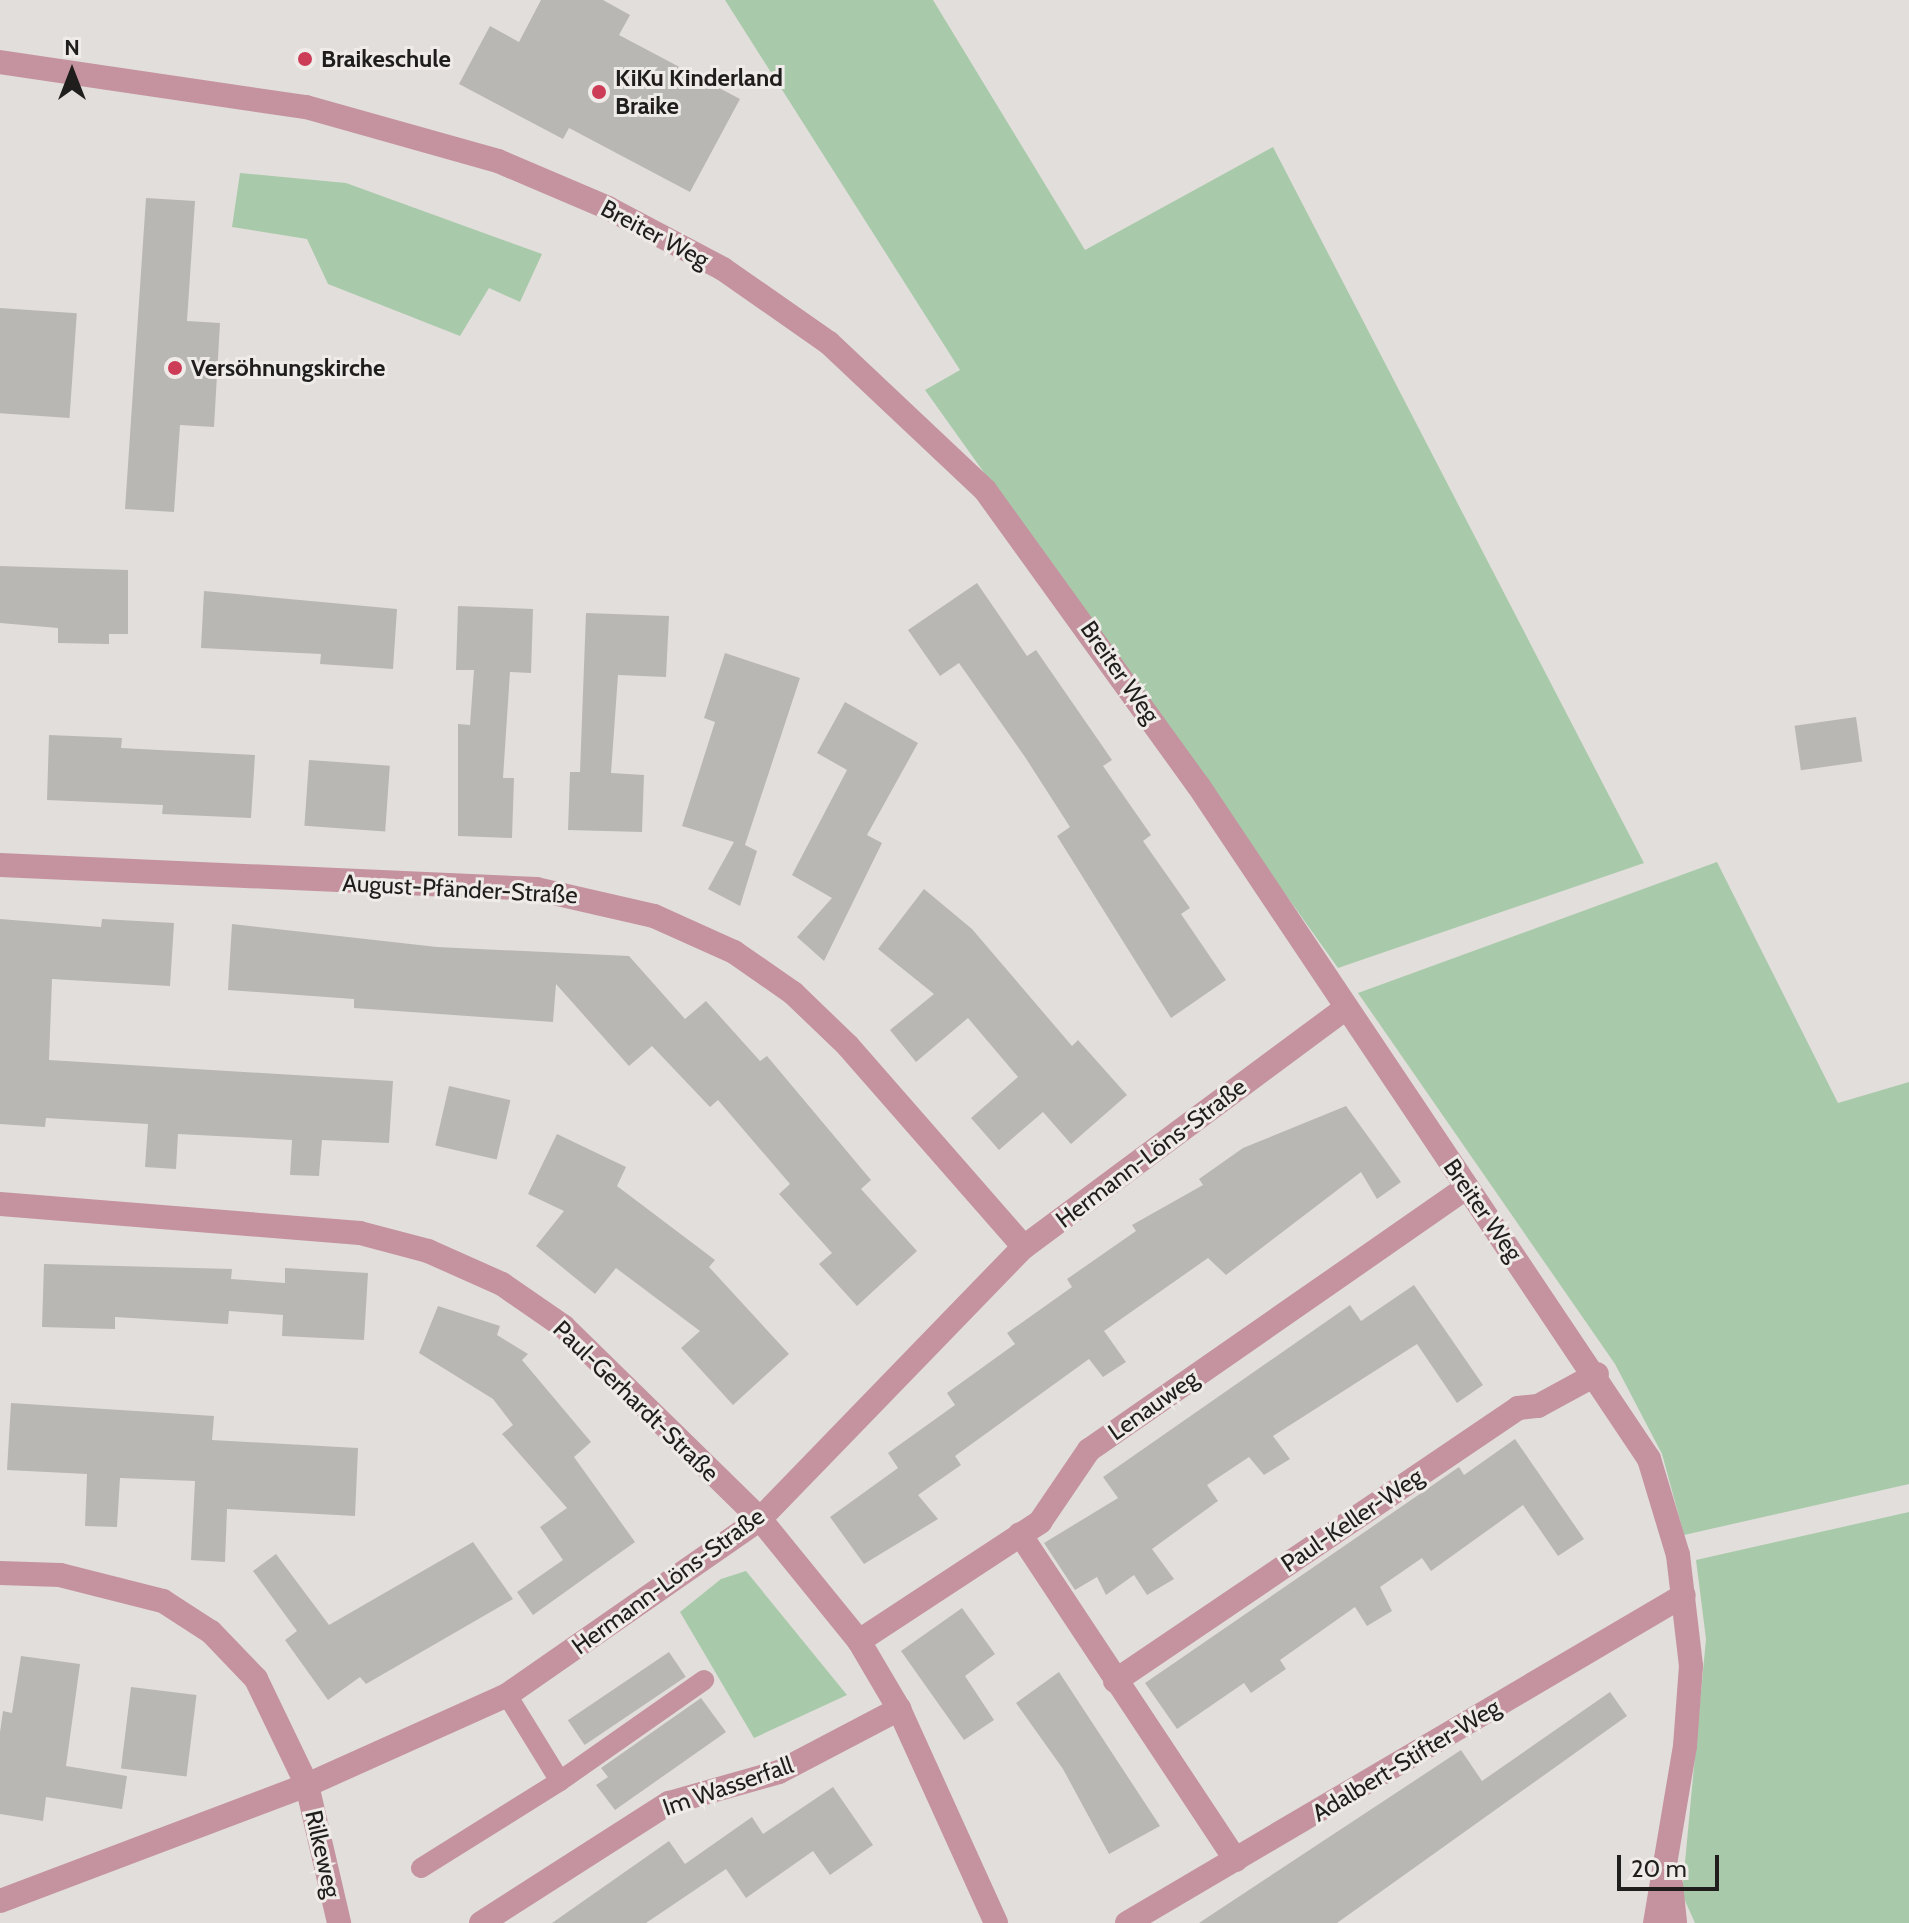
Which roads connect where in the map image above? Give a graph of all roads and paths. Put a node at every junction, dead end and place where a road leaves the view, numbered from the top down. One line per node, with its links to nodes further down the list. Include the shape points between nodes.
1 (0, 62): 3 (street, Breiter Weg, via 306,107 498,161 608,208 723,269 829,343 945,447 1078,612)
2 (0, 865): 6 (street, August-Pfänder-Straße, via 536,889 654,916 734,952 793,993 848,1046)
3 (1345, 1009): 4 (street, Breiter Weg); 6 (street, Hermann-Löns-Straße)
4 (1467, 1187): 7 (street, Breiter Weg); 9 (street, Lenauweg, via 1089,1450 1040,1522)
5 (0, 1204): 8 (street, Paul-Gerhardt-Straße, via 360,1233 428,1251 502,1284 564,1327)
6 (1024, 1247): 8 (street, Hermann-Löns-Straße)
7 (1597, 1374): 11 (street, Breiter Weg, via 1649,1459); 14 (street, Paul-Keller-Weg, via 1538,1406 1518,1408)
8 (760, 1519): 12 (street, Paul-Gerhardt-Straße); 15 (street, Hermann-Löns-Straße)
9 (1020, 1534): 12 (street, Lenauweg); 14 (street)
10 (0, 1573): 18 (street, Rilkeweg, via 112,1584 163,1601 211,1632 256,1679)
11 (1684, 1595): 19 (street, Breiter Weg, via 1689,1709); 20 (street, Adalbert-Stifter-Weg)
12 (859, 1641): 16 (street, Paul-Gerhardt-Straße)
13 (704, 1680): 17 (lane)
14 (1115, 1681): 20 (street)
15 (507, 1695): 17 (lane); 18 (street, Hermann-Löns-Straße)
16 (899, 1709): 24 (street, Im Wasserfall, via 779,1772 669,1803); 25 (street, Paul-Gerhardt-Straße)
17 (560, 1781): 21 (lane)
18 (307, 1785): 22 (street, Hermann-Löns-Straße); 23 (street, Rilkeweg)
19 (1669, 1834): 27 (street, Breiter Weg); 28 (street, Breiter Weg)
20 (1236, 1860): 26 (street, Adalbert-Stifter-Weg)
21 (421, 1868)
22 (0, 1901)
23 (339, 1923)
24 (481, 1923)
25 (996, 1923)
26 (1127, 1923)
27 (1655, 1923)
28 (1675, 1923)

